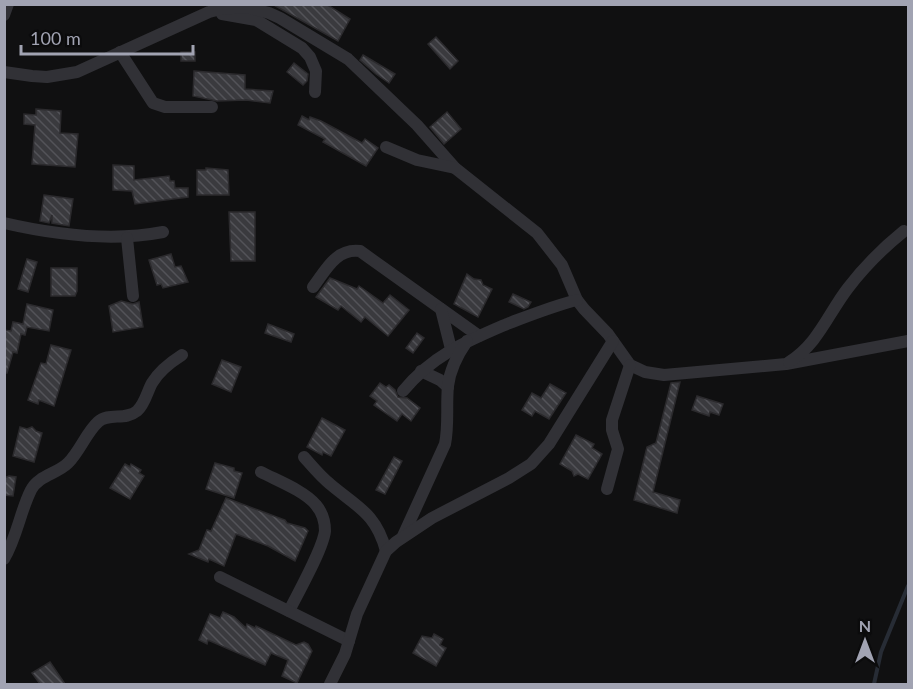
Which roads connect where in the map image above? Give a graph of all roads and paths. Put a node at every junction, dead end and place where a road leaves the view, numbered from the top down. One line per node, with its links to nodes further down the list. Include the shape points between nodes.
1 (8, 4): 3 (street)
2 (209, 12): 4 (street); 6 (street, via 252,18 302,48 316,71); 9 (street, via 252,8 269,13 330,47 409,117)
3 (4, 15)
4 (120, 52): 5 (street, via 62,75); 7 (street, via 153,104)
5 (4, 72)
6 (315, 92)
7 (212, 106)
8 (386, 147): 9 (street, via 417,160)
9 (455, 168): 16 (street, via 547,244 562,265)
10 (4, 223): 13 (street, via 77,235)
11 (904, 231): 23 (street, via 849,287 810,345)
12 (163, 232): 13 (street)
13 (127, 238): 15 (street)
14 (314, 287): 17 (street, via 338,256 360,251)
15 (133, 296)
16 (577, 300): 18 (street, via 544,309); 19 (street)
17 (441, 309): 18 (street); 21 (street)
18 (473, 339): 21 (street); 26 (street, via 454,364)
19 (613, 341): 24 (street); 31 (street, via 536,459)
20 (909, 341): 23 (street)
21 (451, 349): 25 (street)
22 (182, 355): 33 (street, via 153,381 138,410 100,420 69,462 35,484)
23 (786, 364): 24 (street, via 664,375)
24 (630, 365): 30 (street, via 612,420 618,449)
25 (421, 371): 26 (street); 27 (street)
26 (448, 387): 31 (street, via 445,444)
27 (403, 391)
28 (304, 457): 32 (street, via 328,483 368,514)
29 (261, 472): 35 (street, via 304,495 323,516 325,531 321,544)
30 (607, 489)
31 (403, 538): 32 (street)
32 (386, 551): 36 (street)
33 (4, 558)
34 (220, 577): 35 (street)
35 (289, 611): 36 (street)
36 (349, 641): 37 (street)
37 (330, 684)

